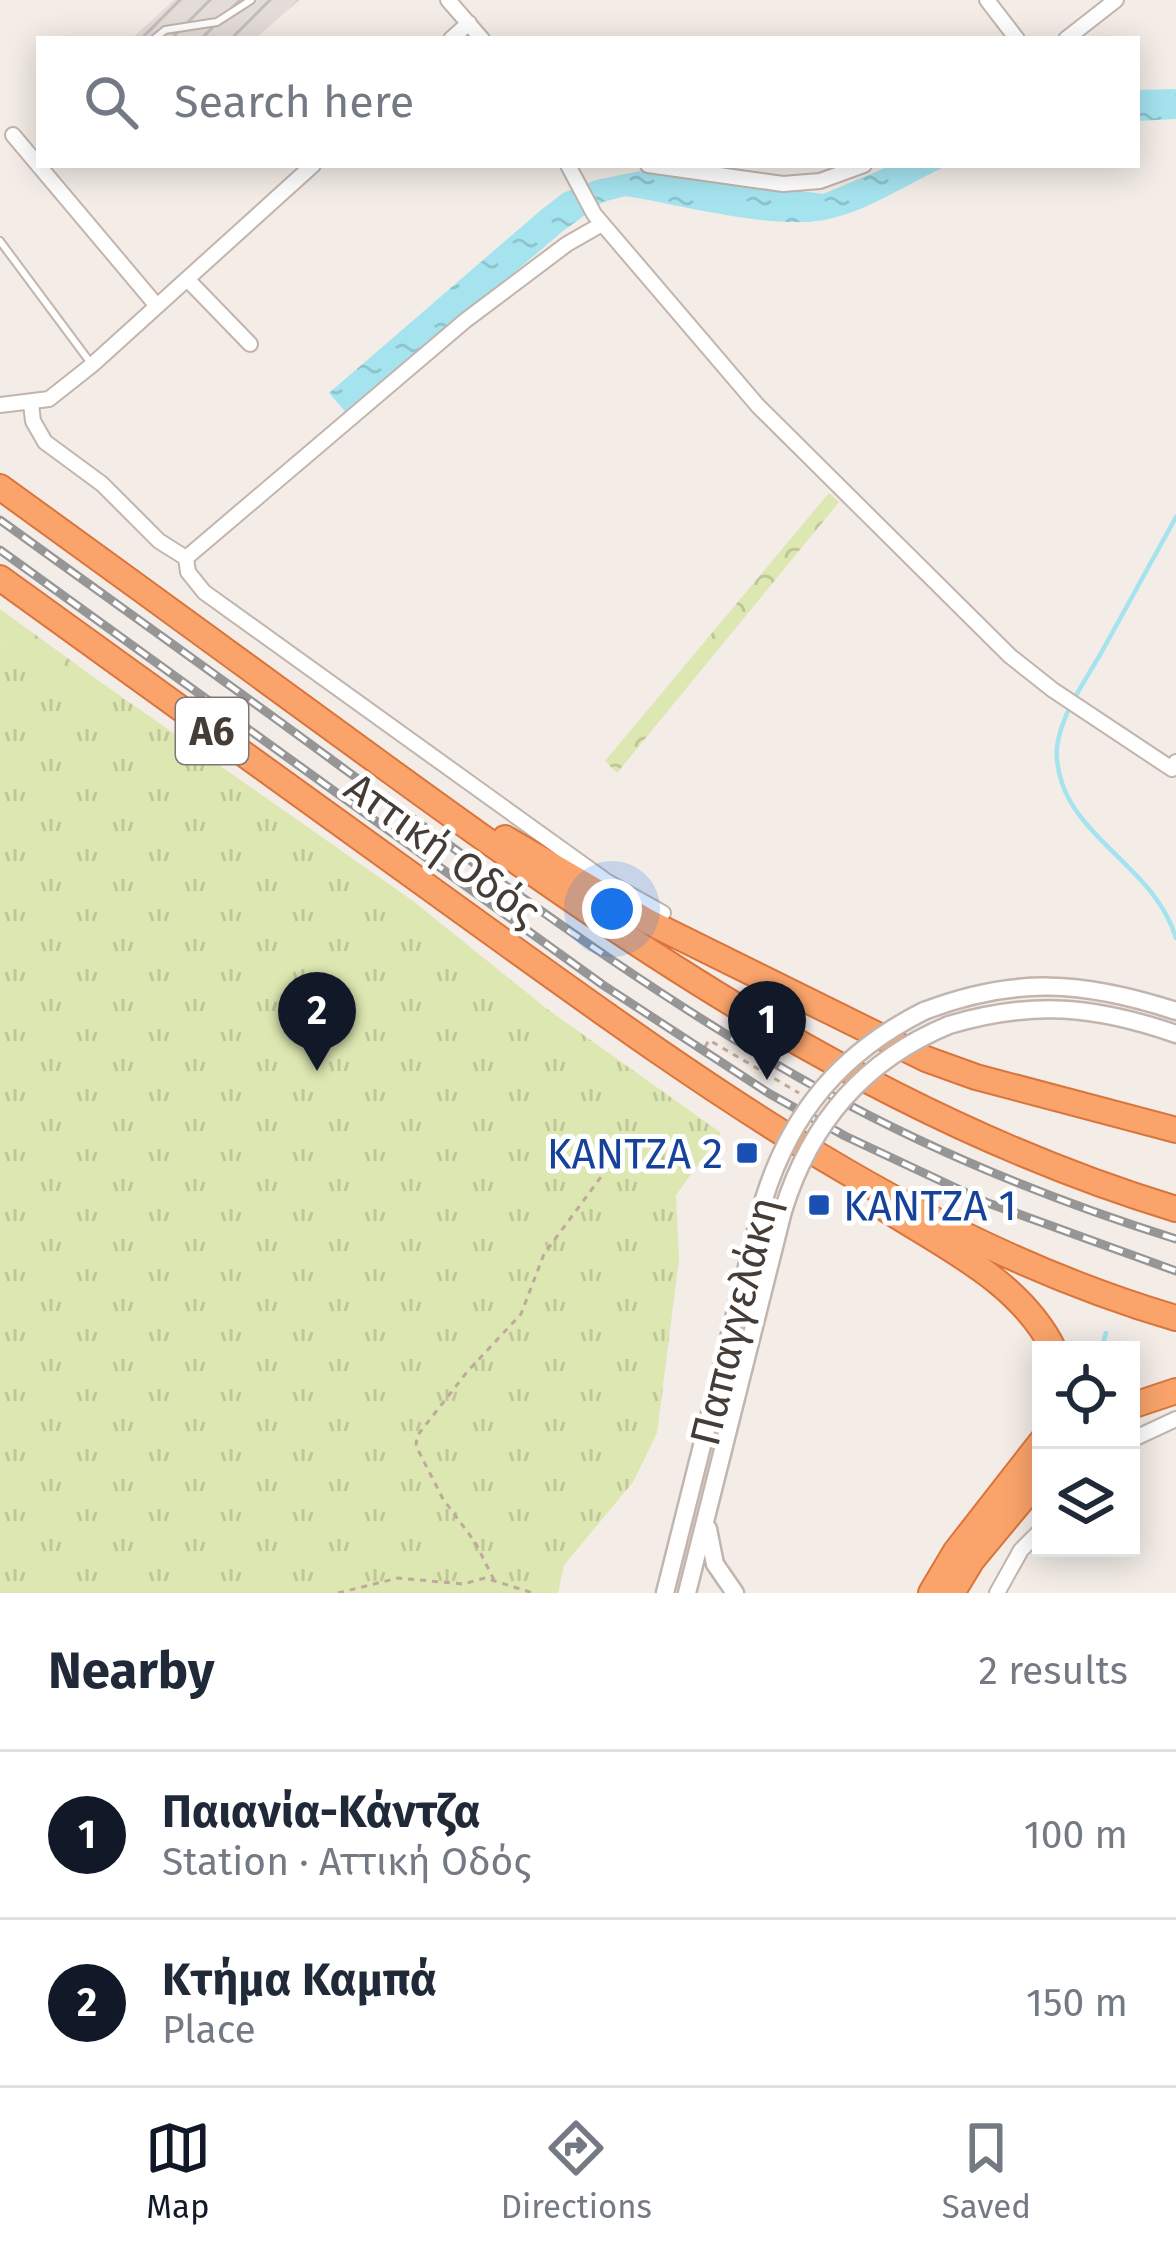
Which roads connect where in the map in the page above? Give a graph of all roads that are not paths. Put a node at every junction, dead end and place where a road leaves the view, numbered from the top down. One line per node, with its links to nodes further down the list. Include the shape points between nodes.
1 (251, 0): 6 (lane, via 217,22)
2 (448, 0): 5 (street)
3 (987, 0): 9 (street)
4 (1116, 0): 10 (street)
5 (469, 22): 7 (street); 8 (street)
6 (158, 36)
7 (454, 36)
8 (480, 36)
9 (1015, 36)
10 (1070, 36)
11 (13, 135): 12 (street)
12 (36, 162)
13 (41, 168): 21 (street)
14 (310, 168): 20 (street)
15 (672, 168): 16 (street, via 802,184)
16 (854, 168)
17 (573, 170): 18 (street)
18 (598, 219): 27 (street); 29 (street, via 758,406 1010,656)
19 (0, 241): 23 (lane)
20 (187, 279): 21 (street); 22 (street)
21 (158, 306): 23 (street)
22 (250, 344)
23 (92, 365): 24 (street, via 50,399)
24 (31, 404): 25 (street); 27 (street, via 45,442)
25 (0, 405)
26 (0, 488): 30 (highway, Αττική Οδός / Α6)
27 (186, 558): 31 (street, via 204,592)
28 (0, 578): 34 (highway, Αττική Οδός / Α6)
29 (1174, 768)
30 (442, 808): 35 (highway, via 926,1059); 36 (highway, Αττική Οδός / Α6, via 653,955 812,1052 1002,1145)
31 (663, 914)
32 (1176, 1011): 48 (street, Παπαγγελάκη, bridge, via 1107,991 1044,985 975,994 864,1046 811,1100 764,1199)
33 (1176, 1034): 45 (street, Παπαγγελάκη, bridge, via 1097,1010 1019,1010 949,1025 898,1050 846,1093 803,1156 783,1210)
34 (765, 1122): 37 (highway, Αττική Οδός / Α6, via 1008,1254); 38 (highway, via 1005,1287)
35 (1176, 1130)
36 (1176, 1209)
37 (1176, 1318)
38 (1049, 1341)
39 (1176, 1391): 40 (highway)
40 (1140, 1403)
41 (1176, 1419): 42 (street)
42 (1140, 1436)
43 (1036, 1449): 51 (highway)
44 (1032, 1489): 47 (highway)
45 (708, 1512): 49 (street, Παπαγγελάκη); 50 (street, via 715,1564)
46 (1032, 1539): 52 (street)
47 (956, 1588)
48 (665, 1593)
49 (687, 1593)
50 (735, 1593)
51 (931, 1593)
52 (997, 1593)

